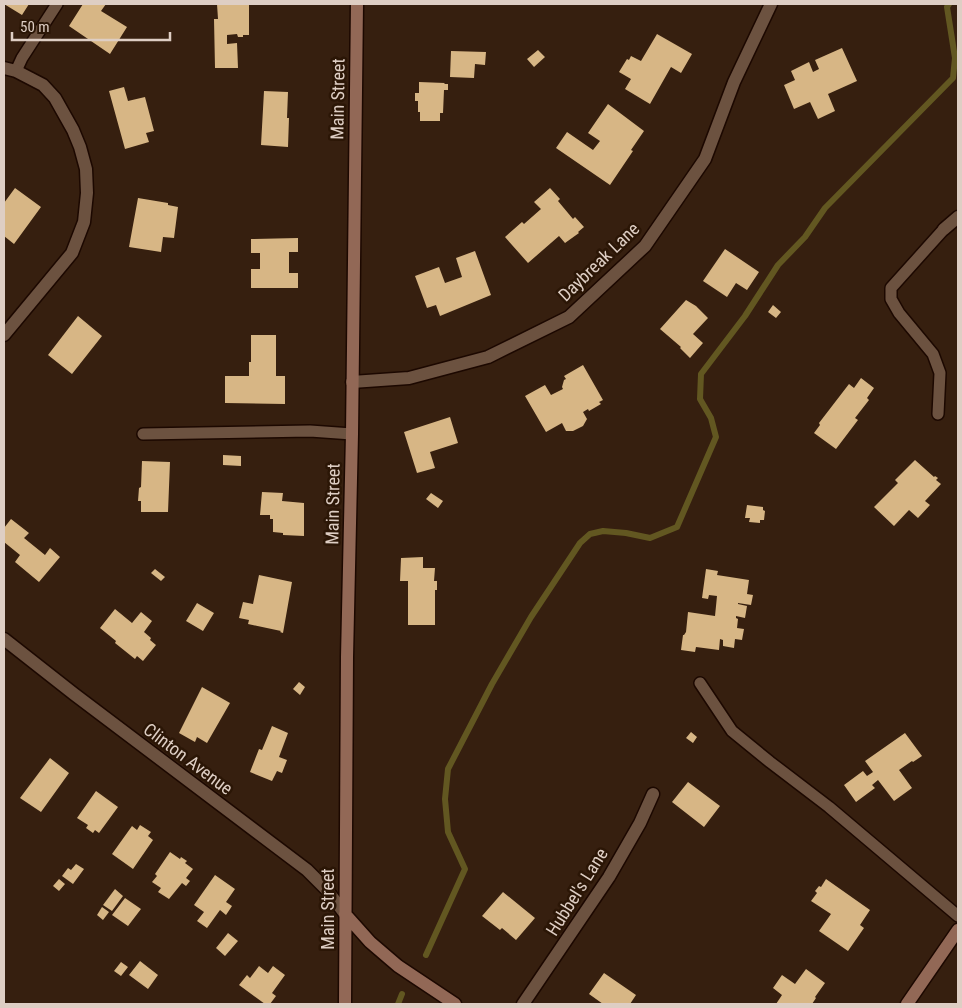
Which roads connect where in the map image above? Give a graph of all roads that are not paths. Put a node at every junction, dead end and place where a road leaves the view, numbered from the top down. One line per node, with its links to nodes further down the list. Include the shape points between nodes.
1 (56, 4): 4 (lane, via 22,58)
2 (357, 4): 8 (main road, Main Street)
3 (771, 4): 8 (street, Daybreak Lane, via 734,82 705,159 645,246 569,317 488,357 409,378)
4 (10, 70): 7 (street, via 43,85 55,98 80,147 86,169 87,193 84,222 72,253)
5 (958, 216): 6 (street)
6 (944, 229): 9 (lane, via 891,288 891,298 899,313 933,354 940,373)
7 (4, 335)
8 (352, 382): 11 (main road, Main Street)
9 (938, 414)
10 (143, 434): 11 (lane)
11 (352, 434): 15 (main road, Main Street)
12 (4, 639): 15 (street, Clinton Avenue, via 307,870 328,890)
13 (700, 683): 16 (lane, via 732,731 829,807)
14 (653, 794): 20 (street, Hubbel's Lane, via 609,877)
15 (345, 914): 18 (main road, Main Street); 19 (main road, via 398,966)
16 (958, 916)
17 (958, 930): 21 (main road)
18 (345, 1004)
19 (455, 1004)
20 (523, 1004)
21 (907, 1004)

